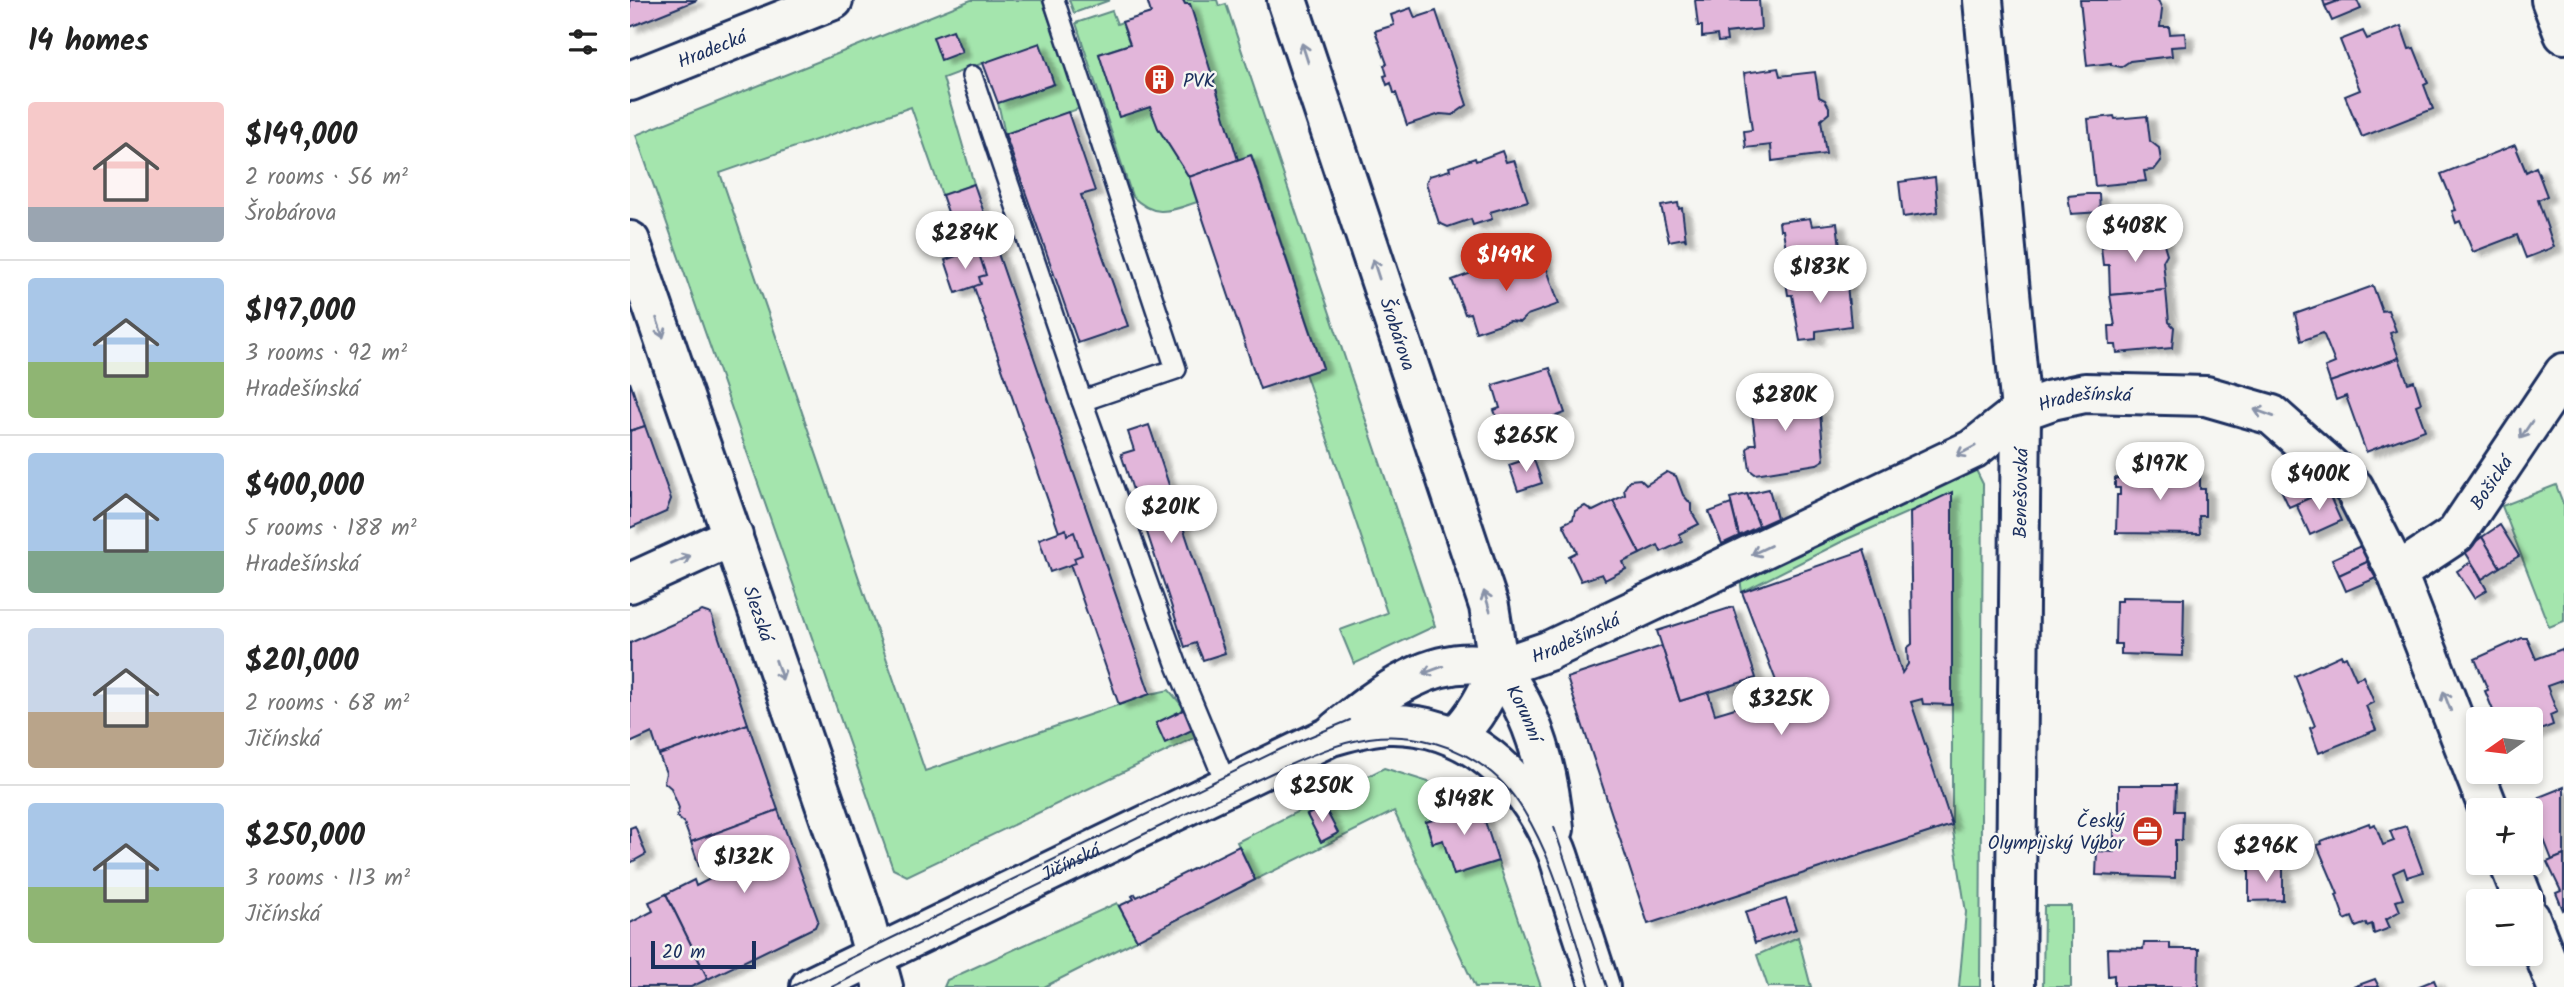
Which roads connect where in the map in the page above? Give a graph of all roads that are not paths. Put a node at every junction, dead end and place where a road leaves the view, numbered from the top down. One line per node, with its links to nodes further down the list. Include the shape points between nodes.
1 (832, 0): 8 (street, Hradecká)
2 (1054, 0): 11 (lane, via 1176,369)
3 (1287, 0): 16 (street, Šrobárova, one-way to 3, via 1489,606)
4 (1983, 0): 12 (street, Benešovská)
5 (2551, 0): 6 (street)
6 (2564, 34)
7 (972, 76): 11 (lane)
8 (630, 81)
9 (630, 241): 13 (street, Slezská, one-way to 13)
10 (2564, 373): 14 (street, Bošická, one-way to 14, via 2456,534)
11 (1082, 401): 19 (lane, via 1176,663)
12 (2021, 411): 14 (street, Hradešínská, one-way to 12, via 2354,488 2272,415 2206,396 2085,393); 16 (street, Hradešínská, one-way to 16, via 1973,449 1548,651); 26 (street, Benešovská)
13 (733, 536): 15 (street, one-way to 13); 23 (street, Slezská, one-way to 23, via 858,898)
14 (2397, 573): 20 (street, Hradešínská, one-way to 14)
15 (630, 583)
16 (1499, 668): 17 (street, Jičínská, one-way to 17, via 1470,662 1432,670 1382,695); 18 (street); 21 (street, Korunní, via 1524,706 1540,750)
17 (1340, 728): 18 (street, Jičínská, via 1385,724); 19 (street, Jičínská)
18 (1461, 732): 21 (street, Korunní, via 1505,770)
19 (1227, 786): 23 (street, Jičínská)
20 (2484, 798)
21 (1554, 836): 25 (street, Korunní)
22 (2543, 951): 27 (street)
23 (879, 972): 24 (street, Jičínská)
24 (810, 987)
25 (1600, 987)
26 (2015, 987)
27 (2557, 987)

